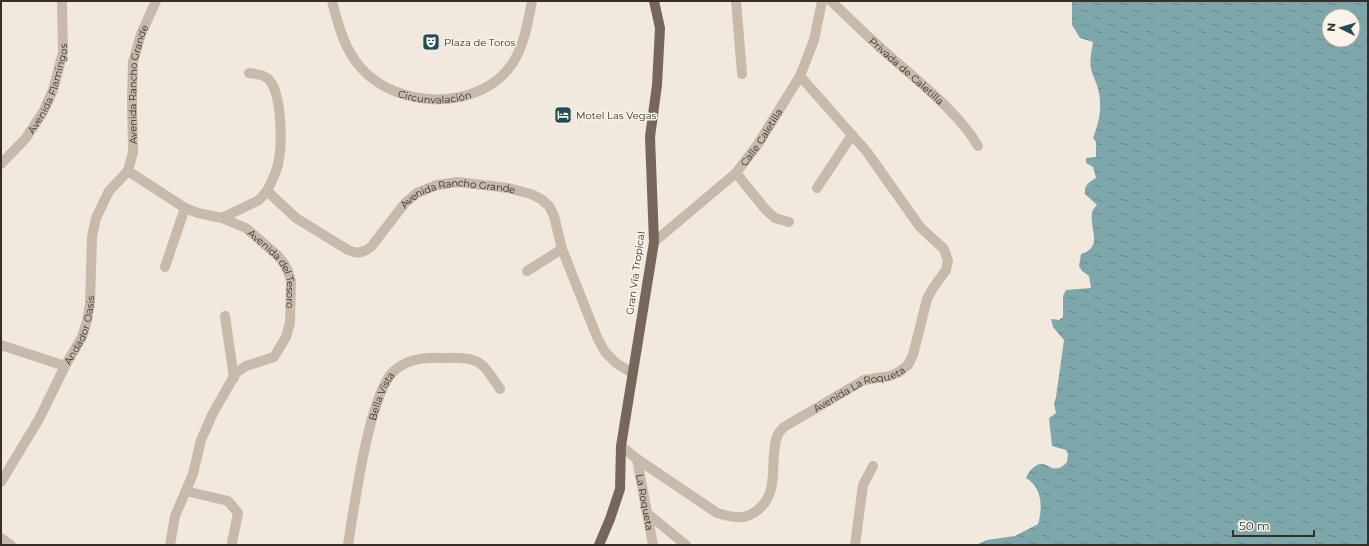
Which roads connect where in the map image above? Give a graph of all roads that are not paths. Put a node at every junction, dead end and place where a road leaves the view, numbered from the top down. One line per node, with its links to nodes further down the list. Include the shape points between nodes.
1 (62, 1): 14 (street, Avenida Flamingos, via 63,52 53,90 43,112 26,138)
2 (156, 1): 15 (street, Avenida Rancho Grande, via 141,34 133,62 133,152)
3 (332, 1): 4 (street, Circunvalación, via 349,49 360,67 373,79 390,89 408,95 444,99 463,97 481,91 498,80 512,64 521,46)
4 (532, 1)
5 (654, 1): 22 (main road, Gran Vía Tropical, via 660,28 657,85 650,137)
6 (736, 1): 10 (street)
7 (822, 1): 11 (street, Calle Caletilla, via 814,40)
8 (831, 1): 13 (street, Privada de Caletilla, via 938,99 971,134)
9 (249, 73): 18 (street, via 260,75 271,82 279,110 279,159)
10 (742, 74)
11 (800, 76): 12 (street, Avenida La Roqueta); 16 (street, Calle Caletilla, via 758,144)
12 (852, 135): 17 (street); 33 (street, Avenida La Roqueta, via 920,227 944,249 948,261 946,270 928,299 908,365 890,376 864,380 784,427 775,443 770,493 764,505 744,517 717,513)
13 (978, 146)
14 (1, 164)
15 (128, 171): 19 (street, Avenida del Tesoro); 28 (street, Andador Oasis, via 109,191 96,218 92,237 87,321 82,336)
16 (736, 172): 21 (street, via 766,210 775,218); 22 (street, Calle Caletilla)
17 (817, 188)
18 (267, 191): 20 (street, via 259,200); 23 (street, Avenida Rancho Grande, via 296,218 355,253 371,247 405,203 417,193 437,185 458,182 508,188 531,194 549,206)
19 (185, 208): 20 (street, Avenida del Tesoro); 24 (street)
20 (222, 218): 30 (street, Avenida del Tesoro, via 246,228 277,255 288,271 291,281 290,323 286,337 274,357 246,366 236,373)
21 (789, 222)
22 (654, 242): 29 (main road, Gran Vía Tropical)
23 (562, 249): 25 (street); 29 (street, Avenida Rancho Grande, via 597,338 605,352 616,363)
24 (165, 267)
25 (527, 270)
26 (225, 316): 30 (street)
27 (1, 345): 28 (street)
28 (64, 366): 35 (street, Andador Oasis, via 40,419)
29 (632, 373): 32 (main road, Gran Vía Tropical)
30 (234, 378): 36 (street, Avenida del Tesoro, via 213,413)
31 (500, 389): 42 (street, Bella Vista, via 482,365 469,359 421,358 394,370 378,396 358,484)
32 (621, 446): 33 (street, Avenida La Roqueta); 43 (main road, Gran Vía Tropical, via 620,489)
33 (637, 459): 37 (street, La Roqueta)
34 (873, 466): 46 (street, via 863,485)
35 (1, 482)
36 (186, 491): 39 (street, via 228,501 238,513); 41 (street, Avenida del Tesoro, via 175,516)
37 (647, 512): 44 (street, La Roqueta); 45 (street)
38 (1, 538): 40 (street)
39 (232, 543)
40 (11, 545)
41 (170, 545)
42 (348, 545)
43 (599, 545)
44 (653, 545)
45 (686, 545)
46 (855, 545)

